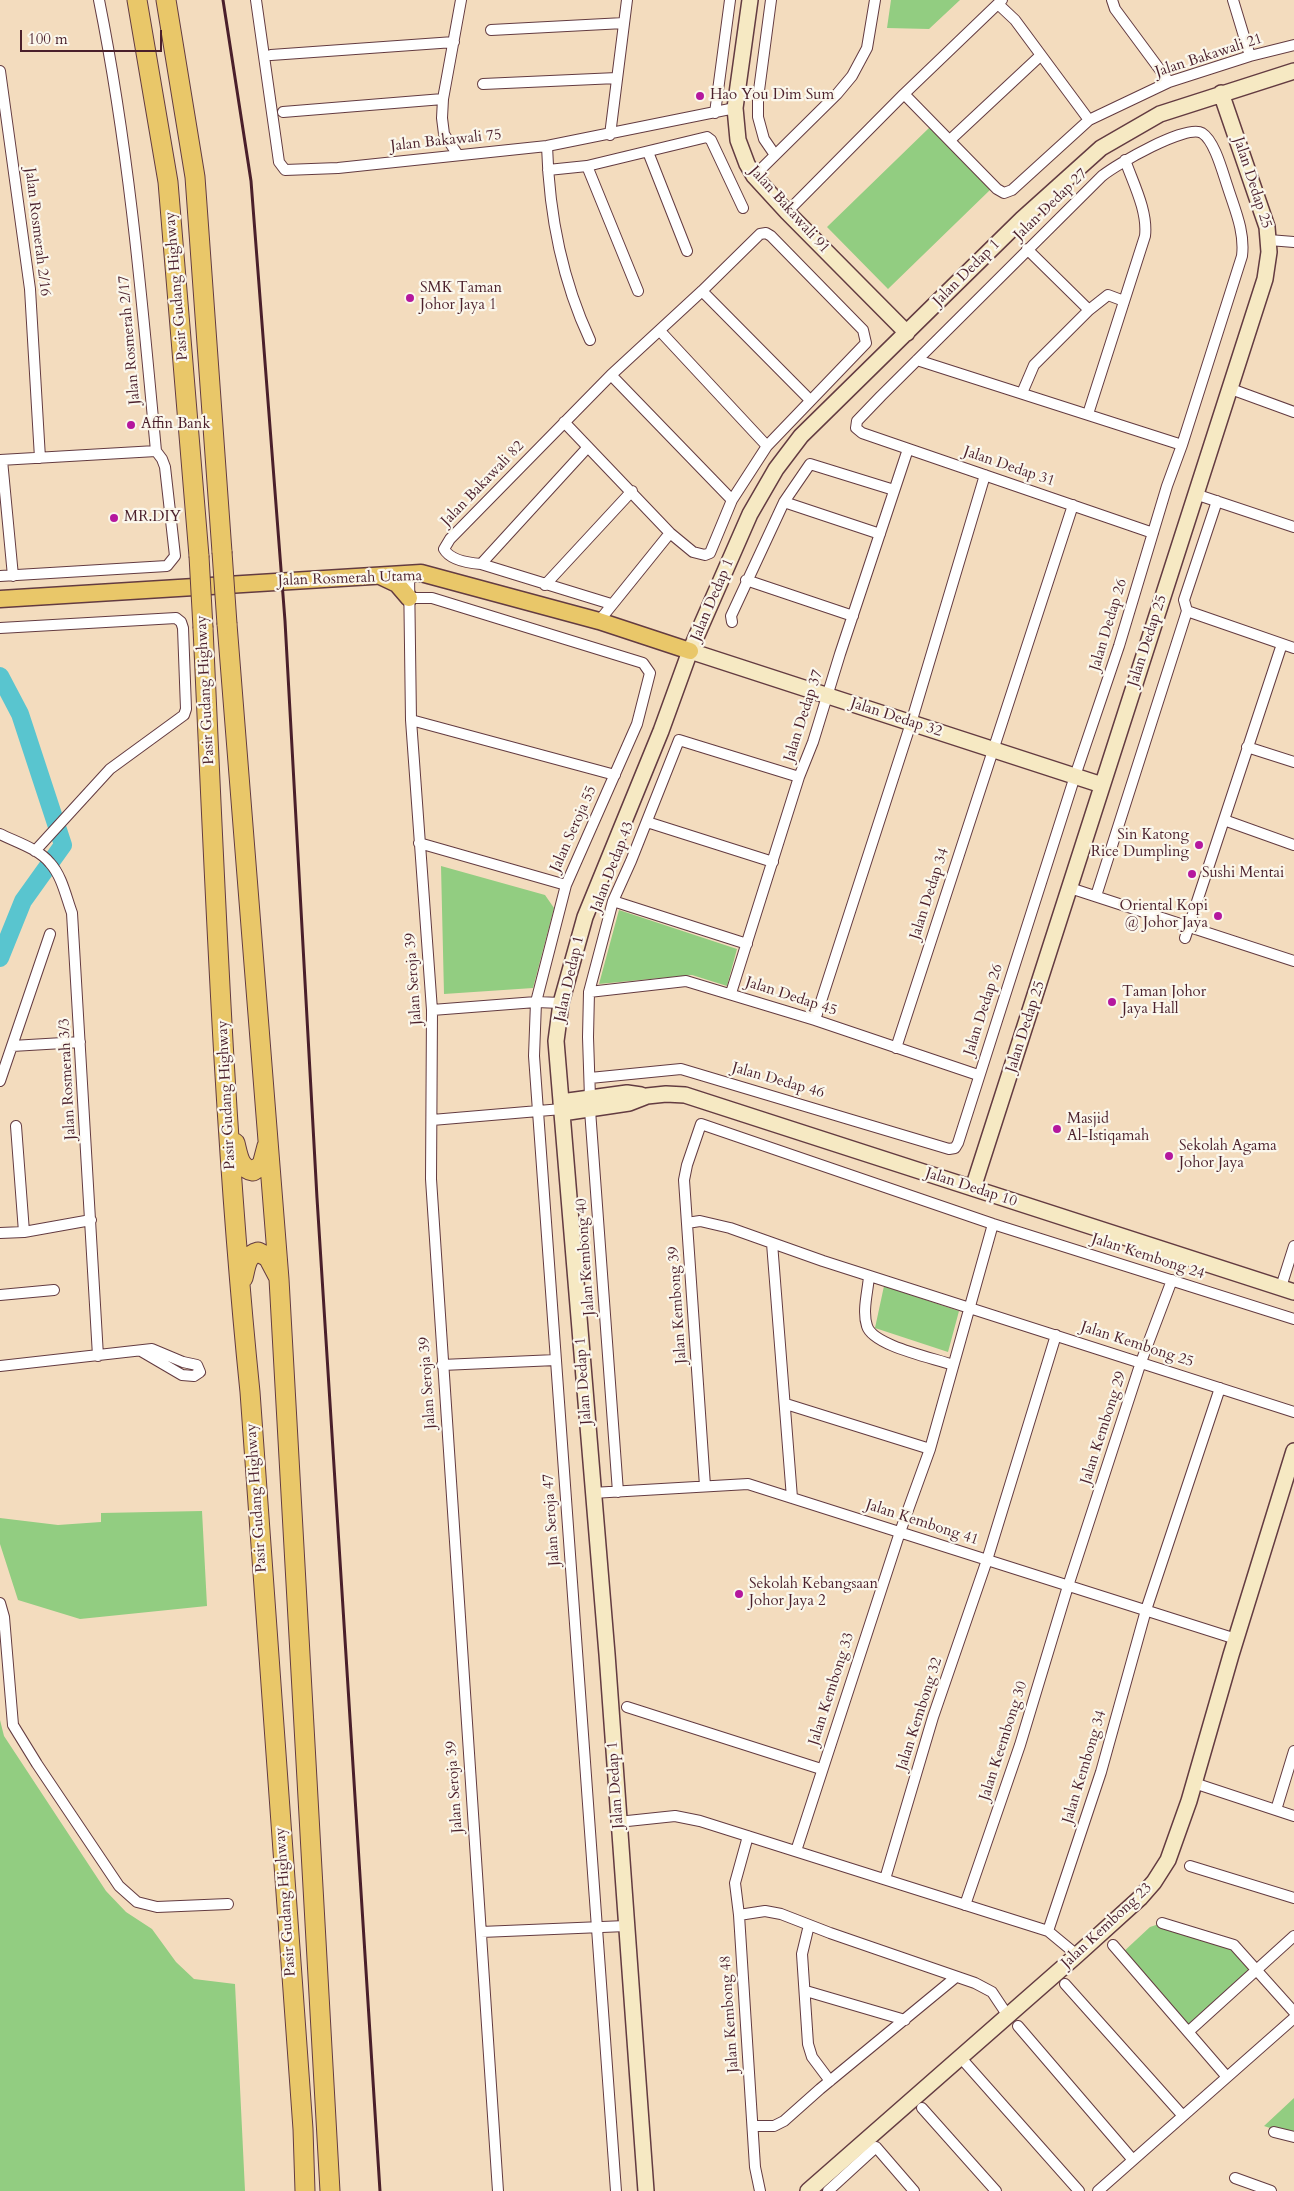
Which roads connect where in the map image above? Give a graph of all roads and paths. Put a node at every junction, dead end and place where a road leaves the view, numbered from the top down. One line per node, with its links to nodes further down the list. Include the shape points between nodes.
1 (99, 0): 70 (street, Jalan Rosmerah 2/17, via 120,114)
2 (137, 0): 142 (highway, Pasir Gudang Highway, bridge, via 168,182 199,556)
3 (166, 0): 147 (highway, Pasir Gudang Highway, bridge, via 196,177 227,624)
4 (256, 0): 38 (street, Jalan Bakawali 75, via 279,162 285,170 338,168)
5 (461, 0): 16 (street)
6 (628, 0): 14 (street)
7 (730, 0): 31 (street)
8 (750, 0): 29 (main road, Jalan Bakawali 91)
9 (771, 0): 39 (street, via 758,117 764,139)
10 (875, 0): 39 (street, via 867,48 852,76)
11 (1112, 0): 24 (street, via 1115,9)
12 (1233, 0): 20 (street)
13 (1000, 2): 19 (street); 27 (street)
14 (624, 23): 15 (street); 23 (street)
15 (491, 30)
16 (454, 42): 18 (street); 28 (street)
17 (1294, 46): 20 (street, Jalan Bakawali 21)
18 (271, 55)
19 (1040, 56): 32 (street); 35 (street)
20 (1250, 56): 24 (street, Jalan Bakawali 21)
21 (0, 71): 71 (street, Jalan Rosmerah 2/16, via 30,289)
22 (1294, 71): 26 (main road, Jalan Dedap 1)
23 (617, 78): 25 (street); 34 (street)
24 (1169, 82): 32 (street, Jalan Bakawali 21)
25 (483, 84)
26 (1222, 93): 46 (main road, Jalan Dedap 25, via 1265,216); 55 (main road, Jalan Dedap 1, via 1160,114 1101,148 1022,219)
27 (904, 94): 35 (street); 45 (street)
28 (443, 99): 30 (street); 38 (street, via 442,128)
29 (735, 108): 31 (street, Jalan Bakawali 75); 43 (main road, Jalan Bakawali 91, via 738,140)
30 (283, 112)
31 (715, 113): 34 (street, Jalan Bakawali 75)
32 (1089, 120): 35 (street, Jalan Bakawali 21, via 1015,187 1004,192 997,189)
33 (1181, 134): 40 (street, Jalan Dedap 27); 66 (street, Jalan Dedap 26, via 1196,131 1211,143 1240,224 1243,250)
34 (610, 135): 36 (street, Jalan Bakawali 75)
35 (950, 140)
36 (548, 146): 38 (street, Jalan Bakawali 75); 42 (street)
37 (648, 152): 41 (street); 44 (street, via 709,138); 49 (street)
38 (458, 155)
39 (775, 155): 43 (street)
40 (1125, 160): 48 (street, Jalan Dedap 27, via 1092,186); 52 (street, via 1139,199 1145,230)
41 (587, 166): 42 (street); 50 (street)
42 (548, 170): 56 (street, via 562,264 575,308)
43 (754, 176): 45 (main road, Jalan Bakawali 91)
44 (743, 208)
45 (787, 212): 55 (main road, Jalan Bakawali 91)
46 (1269, 240): 47 (street); 59 (main road, Jalan Dedap 25, via 1265,279)
47 (1294, 242)
48 (1027, 249): 53 (street); 57 (street, Jalan Dedap 27)
49 (686, 251)
50 (638, 291)
51 (702, 291): 54 (street); 61 (street); 61 (street, via 760,234 766,233 863,330 866,343)
52 (1124, 300): 53 (street, via 1108,295); 63 (street)
53 (1089, 310): 60 (street, via 1032,367)
54 (660, 331): 58 (street); 67 (street)
55 (907, 333): 102 (main road, Jalan Dedap 1, via 801,436 776,470 750,514)
56 (590, 340)
57 (917, 360): 60 (street); 65 (street, Jalan Dedap 27, via 857,421)
58 (611, 375): 64 (street); 77 (street)
59 (1231, 389): 62 (street); 76 (main road, Jalan Dedap 25)
60 (1022, 393): 63 (street)
61 (810, 400): 67 (street)
62 (1294, 412)
63 (1088, 414): 66 (street)
64 (564, 422): 68 (street); 85 (street, Jalan Bakawali 82, via 445,544 447,554 468,563)
65 (856, 428): 69 (street, Jalan Dedap 31)
66 (1182, 445): 82 (street, Jalan Dedap 26)
67 (767, 446): 77 (street)
68 (588, 447): 75 (street); 85 (street)
69 (908, 449): 73 (street, Jalan Dedap 31); 74 (street, Jalan Dedap 37)
70 (156, 451): 71 (street); 89 (street, Jalan Rosmerah 2/17, via 165,467 175,556 170,564)
71 (40, 458): 72 (street)
72 (1, 460): 89 (street)
73 (985, 475): 80 (street, Jalan Dedap 31); 105 (street)
74 (894, 490): 78 (street, via 810,464); 84 (street, Jalan Dedap 37)
75 (632, 492): 83 (street); 91 (street)
76 (1195, 494): 79 (street); 112 (main road, Jalan Dedap 25)
77 (732, 500): 83 (street, via 710,553 693,552)
78 (784, 502): 84 (street); 90 (street)
79 (1217, 502): 81 (street); 95 (street, via 1184,600)
80 (1074, 506): 82 (street, Jalan Dedap 31); 107 (street, Jalan Dedap 34)
81 (1294, 527)
82 (1153, 532): 110 (street, Jalan Dedap 26)
83 (670, 533): 94 (street)
84 (880, 534): 96 (street, Jalan Dedap 37)
85 (481, 564): 91 (street, Jalan Bakawali 82)
86 (409, 573): 87 (main road, Jalan Rosmerah Utama); 92 (street, Jalan Seroja 39); 97 (main road, Jalan Rosmerah Utama, via 438,577)
87 (377, 575): 92 (main road, via 397,584); 93 (main road, Jalan Rosmerah Utama)
88 (0, 576): 89 (street, Jalan Rosmerah 2/17)
89 (13, 576)
90 (746, 580): 96 (street); 98 (street, via 730,616)
91 (545, 585): 94 (street, Jalan Bakawali 82)
92 (410, 598): 104 (street, Jalan Seroja 39); 109 (street, Jalan Seroja 55, via 432,598 643,664 650,673 637,724)
93 (0, 600)
94 (611, 604): 97 (street)
95 (1187, 611): 100 (street); 122 (street)
96 (853, 616): 103 (street, Jalan Dedap 37)
97 (599, 621): 102 (main road, Jalan Rosmerah Utama)
98 (732, 622)
99 (0, 628): 118 (street, via 176,618 183,628 184,715 110,770)
100 (1282, 644): 101 (street); 106 (street)
101 (1294, 648)
102 (690, 651): 103 (main road, Jalan Dedap 32); 132 (main road, Jalan Dedap 1, via 585,917)
103 (828, 696): 105 (main road, Jalan Dedap 32); 111 (street, Jalan Dedap 37)
104 (411, 720): 109 (street); 116 (street, Jalan Seroja 39)
105 (911, 723): 107 (main road, Jalan Dedap 32); 134 (street)
106 (1247, 747): 108 (street); 113 (street)
107 (993, 750): 110 (main road, Jalan Dedap 32); 137 (street, Jalan Dedap 34)
108 (1294, 762)
109 (615, 774): 120 (street, Jalan Seroja 55)
110 (1075, 776): 112 (main road, Jalan Dedap 32); 138 (street, Jalan Dedap 26)
111 (799, 777): 114 (street, Jalan Dedap 43, via 679,740); 119 (street, Jalan Dedap 37)
112 (1102, 785): 121 (main road, Jalan Dedap 25)
113 (1224, 820): 117 (street); 124 (street)
114 (647, 822): 119 (street); 123 (street, Jalan Dedap 43)
115 (0, 834): 118 (street, Jalan Rosmerah 3/3)
116 (419, 843): 120 (street); 133 (street, Jalan Seroja 39)
117 (1294, 845)
118 (34, 851): 135 (street, Jalan Rosmerah 3/3, via 50,862 57,873 72,912)
119 (774, 862): 127 (street, Jalan Dedap 37)
120 (566, 886): 131 (street, Jalan Seroja 55)
121 (1070, 888): 122 (street); 149 (main road, Jalan Dedap 25)
122 (1096, 896): 124 (street)
123 (613, 900): 127 (street); 129 (street, Jalan Dedap 43)
124 (1189, 927): 126 (street); 128 (street)
125 (50, 934): 136 (street)
126 (1185, 938)
127 (747, 944): 130 (street, Jalan Dedap 37)
128 (1294, 961)
129 (589, 992): 130 (street, Jalan Dedap 45, via 686,981); 139 (street, Jalan Dedap 43)
130 (731, 993): 134 (street, Jalan Dedap 45)
131 (536, 1002): 132 (street); 133 (street); 144 (street, Jalan Seroja 55)
132 (561, 1003): 143 (main road, Jalan Dedap 1, via 556,1041)
133 (432, 1010): 145 (street, Jalan Seroja 39)
134 (815, 1020): 137 (street, Jalan Dedap 45)
135 (80, 1042): 136 (street); 150 (street, Jalan Rosmerah 3/3)
136 (12, 1046): 140 (street)
137 (896, 1048): 138 (street, Jalan Dedap 45)
138 (978, 1075): 148 (street, Jalan Dedap 26)
139 (590, 1078): 141 (street, Jalan Dedap 43); 148 (street, Jalan Dedap 46, via 681,1069)
140 (0, 1081)
141 (590, 1104): 143 (main road, Jalan Dedap 10); 149 (main road, Jalan Dedap 10, via 627,1093 685,1095); 182 (street, Jalan Kembong 40)
142 (227, 1108): 147 (highway, via 239,1158 248,1170 253,1171 262,1165); 163 (highway, Pasir Gudang Highway)
143 (561, 1108): 144 (street); 181 (main road, Jalan Dedap 1)
144 (537, 1111): 145 (street); 170 (street, Jalan Seroja 47)
145 (432, 1120): 172 (street, Jalan Seroja 39, via 430,1179)
146 (16, 1126): 153 (street)
147 (269, 1136): 159 (highway, Pasir Gudang Highway)
148 (955, 1148)
149 (973, 1188): 162 (main road, Jalan Dedap 10)
150 (91, 1220): 153 (street); 169 (street, Jalan Rosmerah 3/3)
151 (687, 1223): 152 (street, Jalan Kembong 39, via 684,1180 701,1124); 155 (street, Jalan Kembong 25, via 700,1220); 180 (street, Jalan Kembong 39)
152 (994, 1224): 160 (street, Jalan Kembong 24); 165 (street, Jalan Kembong 33)
153 (24, 1232): 154 (street)
154 (0, 1233)
155 (772, 1243): 158 (street, Jalan Kembong 25); 176 (street)
156 (1294, 1246): 157 (street)
157 (1291, 1263): 162 (street)
158 (870, 1276): 165 (street, Jalan Kembong 25); 173 (street, via 865,1316 872,1335 885,1343)
159 (280, 1279): 163 (highway, via 268,1257 252,1253); 235 (highway, Pasir Gudang Highway)
160 (1172, 1280): 166 (street, Jalan Kembong 24); 171 (street, Jalan Kembong 29)
161 (54, 1290): 164 (street)
162 (1287, 1290)
163 (240, 1291): 234 (highway, Pasir Gudang Highway, via 303,2129)
164 (0, 1295)
165 (970, 1307): 167 (street, Jalan Kembong 25); 173 (street, Jalan Kembong 33)
166 (1294, 1319)
167 (1056, 1335): 171 (street, Jalan Kembong 25); 185 (street, Jalan Kembong 32)
168 (141, 1351): 168 (street, via 152,1349 164,1353 197,1365 200,1372 194,1376 182,1375); 169 (street)
169 (98, 1356): 174 (street)
170 (556, 1360): 172 (street); 208 (street, Jalan Seroja 47)
171 (1141, 1362): 175 (street, Jalan Kembong 25); 186 (street, Jalan Kembong 29)
172 (442, 1365): 210 (street, Jalan Seroja 39)
173 (953, 1365): 178 (street, Jalan Kembong 33)
174 (0, 1366)
175 (1220, 1388): 177 (street, Jalan Kembong 25); 188 (street, Jalan Kembong 34)
176 (786, 1404): 178 (street); 183 (street)
177 (1294, 1412)
178 (930, 1449): 184 (street, Jalan Kembong 33)
179 (1294, 1450): 189 (main road, Jalan Kembong 23)
180 (705, 1486): 182 (street, Jalan Kembong 41); 183 (street, Jalan Kembong 41, via 748,1484)
181 (592, 1492): 182 (street, Jalan Kembong 41); 196 (main road, Jalan Dedap 1)
182 (618, 1492)
183 (792, 1498): 184 (street, Jalan Kembong 41)
184 (900, 1532): 185 (street, Jalan Kembong 41); 192 (street, Jalan Kembong 33)
185 (987, 1560): 186 (street, Jalan Kembong 41); 200 (street, Jalan Kembong 32, via 933,1717)
186 (1068, 1586): 188 (street, Jalan Kembong 41); 203 (street, Jalan Keembong 30, via 1020,1745)
187 (0, 1603): 202 (street, via 14,1725 118,1886 137,1902 157,1907)
188 (1146, 1610): 189 (street, Jalan Kembong 41); 209 (street, Jalan Kembong 34, via 1101,1772)
189 (1236, 1639): 193 (main road, Jalan Kembong 23)
190 (627, 1707): 192 (street)
191 (1294, 1751): 194 (street)
192 (821, 1769): 198 (street, Jalan Kembong 33)
193 (1194, 1783): 194 (street); 213 (main road, Jalan Kembong 23, via 1168,1860 1154,1882)
194 (1276, 1810): 195 (street)
195 (1294, 1816)
196 (618, 1822): 197 (street, via 687,1817); 207 (main road, Jalan Dedap 1)
197 (748, 1836): 198 (street); 204 (street, Jalan Kembong 48, via 735,1883)
198 (796, 1851): 200 (street)
199 (1190, 1866): 201 (street)
200 (886, 1879): 203 (street)
201 (1294, 1898)
202 (228, 1904)
203 (965, 1905): 209 (street)
204 (739, 1915): 206 (street, via 765,1911); 228 (street, Jalan Kembong 48)
205 (1162, 1923): 214 (street, via 1234,1945)
206 (809, 1925): 215 (street); 217 (street, via 802,1954)
207 (626, 1926): 208 (street); 238 (main road, Jalan Dedap 1)
208 (597, 1927): 210 (street); 237 (street, Jalan Seroja 47)
209 (1048, 1931): 213 (street)
210 (481, 1932): 236 (street, Jalan Seroja 39)
211 (1294, 1936): 214 (street)
212 (1114, 1945): 222 (street)
213 (1077, 1955): 221 (main road, Jalan Kembong 23)
214 (1258, 1970): 218 (street); 222 (street)
215 (956, 1977): 220 (street); 221 (street, via 992,1992)
216 (1065, 1984): 227 (street)
217 (806, 1991): 220 (street); 225 (street, via 810,2051)
218 (1294, 2012)
219 (1294, 2018): 224 (street)
220 (905, 2020): 225 (street)
221 (1013, 2021): 223 (main road, Jalan Kembong 23); 231 (street)
222 (1188, 2032): 224 (street)
223 (961, 2058): 240 (main road, Jalan Kembong 23); 244 (street)
224 (1227, 2077): 227 (street)
225 (830, 2081): 228 (street, via 784,2122 774,2126)
226 (922, 2108): 243 (street)
227 (1183, 2116): 231 (street)
228 (752, 2126): 239 (street, Jalan Kembong 48, via 754,2168)
229 (1274, 2132): 230 (street)
230 (1294, 2137)
231 (1133, 2160): 245 (street)
232 (1235, 2178): 233 (street)
233 (1255, 2189): 246 (street)
234 (304, 2191)
235 (330, 2191)
236 (498, 2191)
237 (616, 2191)
238 (646, 2191)
239 (760, 2191)
240 (808, 2191)
241 (828, 2191): 242 (street, via 876,2147)
242 (914, 2191)
243 (996, 2191)
244 (1079, 2191)
245 (1098, 2191)
246 (1271, 2191)

